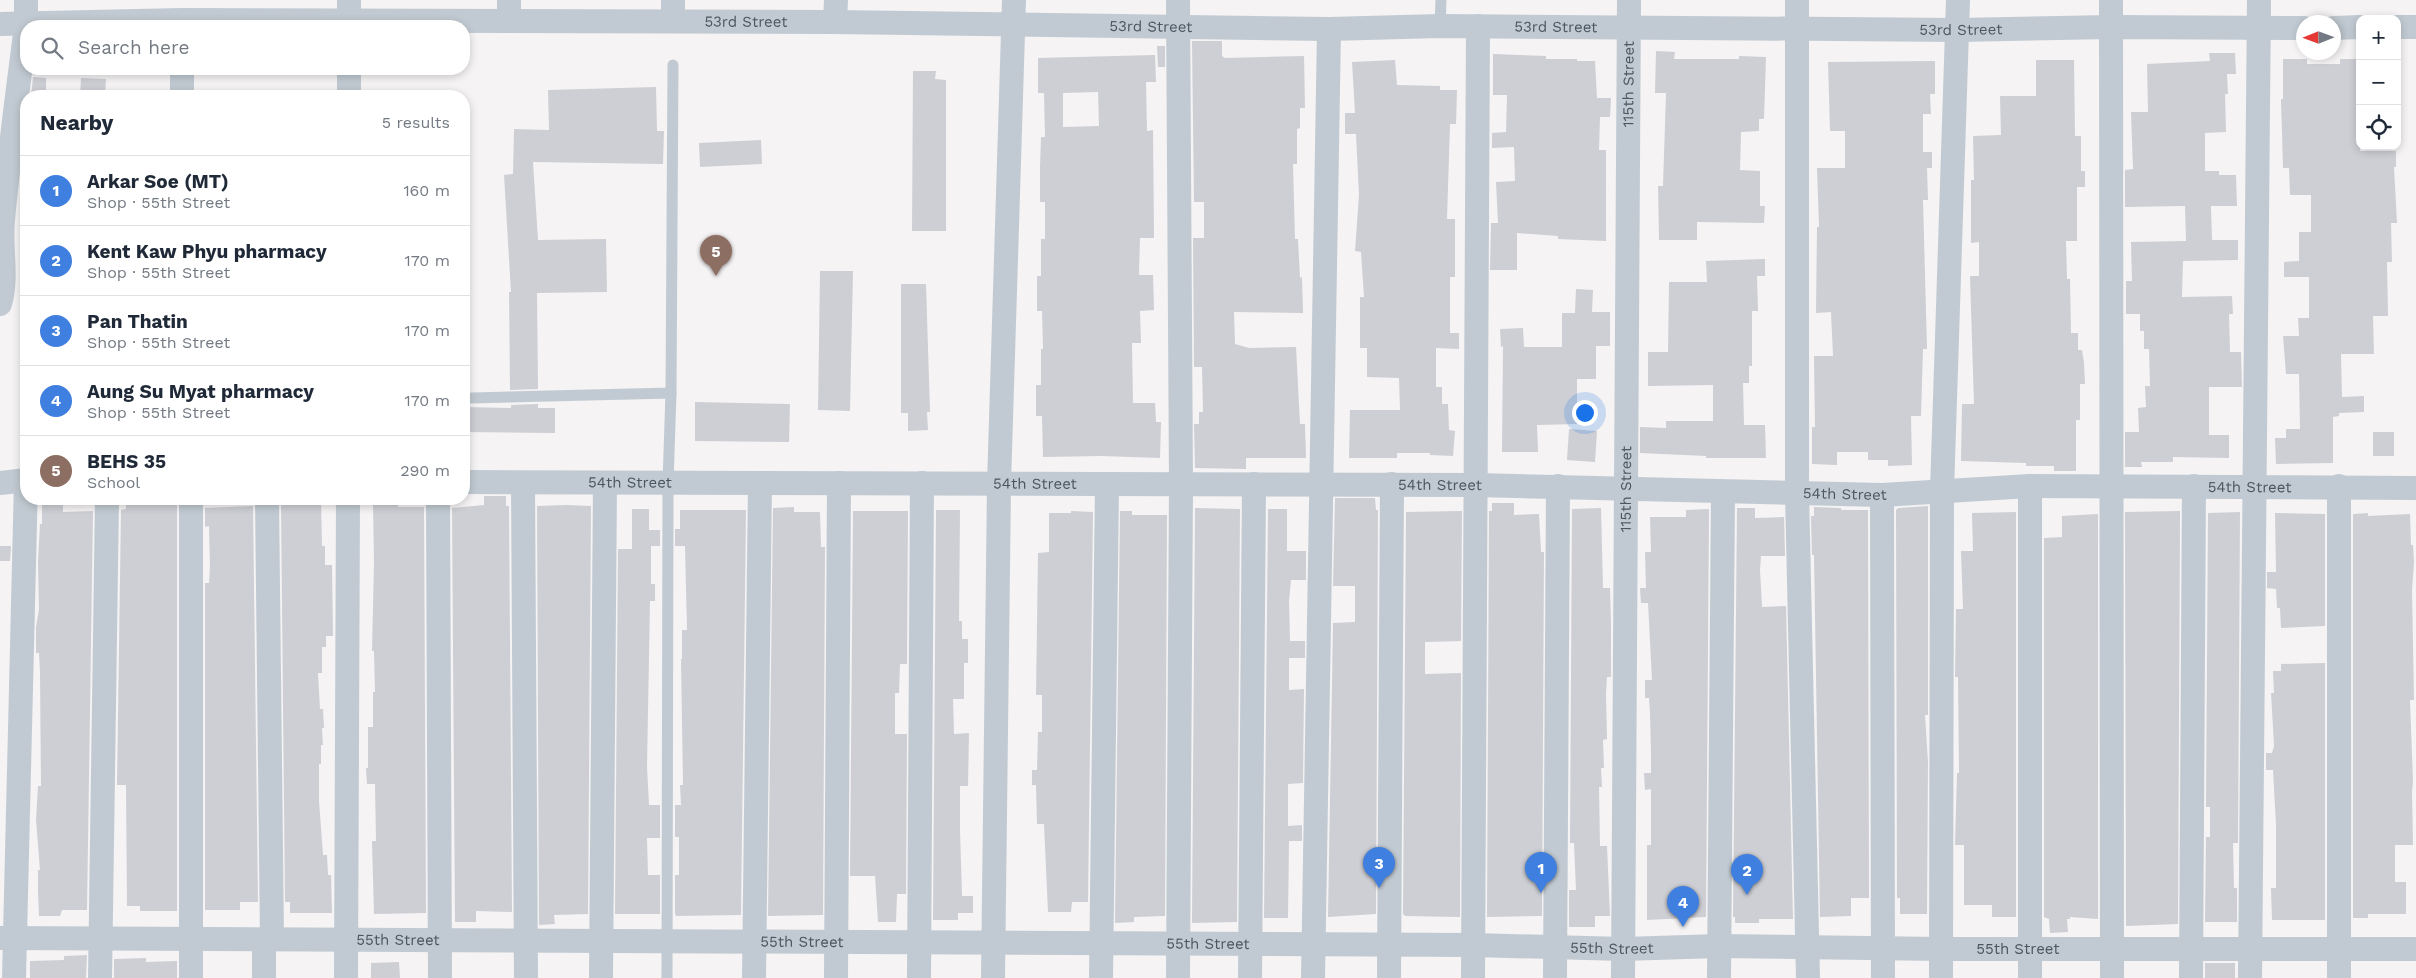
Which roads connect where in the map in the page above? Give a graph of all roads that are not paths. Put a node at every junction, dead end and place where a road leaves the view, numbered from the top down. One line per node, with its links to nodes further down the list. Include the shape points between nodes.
1 (26, 0): 15 (street)
2 (1014, 0): 18 (street)
3 (1178, 0): 27 (street)
4 (1441, 0): 20 (lane)
5 (1629, 0): 22 (street, 115th Street)
6 (1797, 0): 32 (street)
7 (1958, 0): 33 (street)
8 (2111, 0): 23 (street)
9 (2259, 0): 28 (street)
10 (509, 10): 11 (street, 53rd Street); 14 (street, 53rd Street)
11 (673, 10): 12 (street, 53rd Street)
12 (836, 11): 18 (street, 53rd Street)
13 (182, 15): 14 (street, 53rd Street); 16 (street, 53rd Street)
14 (349, 16)
15 (26, 20)
16 (104, 20)
17 (0, 24): 19 (street, 53rd Street)
18 (1014, 24): 27 (street, 53rd Street); 52 (street)
19 (20, 25)
20 (1440, 26): 21 (street, 53rd Street); 31 (street, 53rd Street)
21 (1478, 26): 22 (street, 53rd Street); 58 (street)
22 (1628, 27): 32 (street, 53rd Street); 65 (street, 115th Street)
23 (2111, 27): 28 (street, 53rd Street); 33 (street, 53rd Street); 61 (street)
24 (2356, 27): 30 (street)
25 (2401, 27): 26 (street)
26 (2416, 27)
27 (1177, 28): 31 (street, 53rd Street); 54 (street)
28 (2259, 28): 29 (street, 53rd Street); 63 (street)
29 (2296, 28)
30 (2341, 28)
31 (1329, 29): 56 (street)
32 (1796, 29): 33 (street, 53rd Street); 69 (street)
33 (1957, 30): 67 (street)
34 (674, 65): 41 (lane)
35 (20, 74): 40 (street, via 2,222 4,257)
36 (182, 75): 38 (street)
37 (349, 75): 39 (street)
38 (182, 90)
39 (349, 90)
40 (0, 304)
41 (671, 393): 42 (lane); 48 (lane)
42 (472, 398)
43 (20, 481): 45 (street)
44 (470, 482): 46 (street, 54th Street)
45 (0, 483)
46 (523, 483): 47 (street, 54th Street); 83 (street)
47 (605, 483): 48 (street, 54th Street); 84 (street)
48 (668, 483): 49 (street, 54th Street); 85 (lane)
49 (760, 483): 50 (street, 54th Street); 86 (street)
50 (839, 483): 51 (street, 54th Street); 87 (street)
51 (922, 483): 52 (street, 54th Street); 88 (street)
52 (998, 484): 53 (street, 54th Street); 89 (street)
53 (1107, 484): 54 (street, 54th Street); 90 (street)
54 (1181, 484): 55 (street, 54th Street); 91 (street)
55 (1254, 484): 56 (street, 54th Street); 92 (street)
56 (1321, 484): 57 (street, 54th Street); 93 (street)
57 (1392, 484): 58 (street, 54th Street); 94 (street)
58 (1475, 484): 59 (street, 54th Street); 95 (street)
59 (1558, 486): 65 (street, 54th Street); 96 (street)
60 (2030, 486): 61 (street, 54th Street); 67 (street, 54th Street); 100 (street)
61 (2111, 486): 62 (street, 54th Street); 101 (street)
62 (2194, 486): 63 (street, 54th Street); 102 (street)
63 (2254, 486): 64 (street, 54th Street); 105 (street)
64 (2339, 486): 66 (street, 54th Street); 106 (street)
65 (1624, 488): 68 (street, 54th Street); 103 (street, 115th Street)
66 (2416, 488)
67 (1942, 491): 70 (street, 54th Street); 104 (street)
68 (1723, 492): 69 (street, 54th Street); 97 (street)
69 (1797, 493): 70 (street, 54th Street); 98 (street)
70 (1882, 495): 99 (street)
71 (25, 505): 77 (street)
72 (107, 505): 78 (street)
73 (191, 505): 79 (street)
74 (268, 505): 80 (street, via 272,940)
75 (348, 505): 81 (street)
76 (438, 505): 82 (street)
77 (7, 938): 78 (street, 55th Street); 108 (street)
78 (101, 939): 79 (street, 55th Street); 109 (street)
79 (191, 939): 80 (street, 55th Street); 110 (street)
80 (264, 940): 81 (street, 55th Street); 111 (street)
81 (347, 940): 82 (street, 55th Street); 112 (street)
82 (440, 940): 83 (street, 55th Street); 113 (street)
83 (525, 941): 84 (street, 55th Street); 114 (street)
84 (600, 941): 85 (street, 55th Street); 115 (street)
85 (666, 941): 86 (street, 55th Street); 116 (lane)
86 (755, 942): 87 (street, 55th Street); 117 (street)
87 (836, 942): 88 (street, 55th Street); 118 (street)
88 (919, 943): 89 (street, 55th Street); 119 (street)
89 (993, 943): 90 (street, 55th Street); 120 (street)
90 (1102, 943): 91 (street, 55th Street); 121 (street)
91 (1178, 944): 92 (street, 55th Street); 122 (street)
92 (1251, 944): 93 (street, 55th Street); 123 (street)
93 (1314, 944): 94 (street, 55th Street); 124 (street)
94 (1390, 945): 95 (street, 55th Street); 125 (street)
95 (1473, 945): 96 (street, 55th Street); 126 (street)
96 (1554, 946): 103 (street, 55th Street); 127 (street)
97 (1719, 946): 98 (street, 55th Street); 103 (street, 55th Street); 129 (street)
98 (1808, 947): 99 (street, 55th Street); 130 (street)
99 (1883, 947): 104 (street, 55th Street); 131 (street)
100 (2030, 948): 101 (street, 55th Street); 104 (street, 55th Street); 133 (street)
101 (2112, 948): 102 (street, 55th Street); 134 (street)
102 (2191, 948): 105 (street, 55th Street); 135 (street)
103 (1623, 949): 128 (street, 115th Street)
104 (1940, 949): 132 (street)
105 (2250, 949): 106 (street, 55th Street); 136 (street)
106 (2339, 949): 107 (street, 55th Street); 137 (street)
107 (2416, 950)
108 (14, 978)
109 (100, 978)
110 (191, 978)
111 (264, 978)
112 (346, 978)
113 (440, 978)
114 (526, 978)
115 (600, 978)
116 (666, 978)
117 (754, 978)
118 (836, 978)
119 (919, 978)
120 (993, 978)
121 (1102, 978)
122 (1178, 978)
123 (1250, 978)
124 (1314, 978)
125 (1389, 978)
126 (1473, 978)
127 (1554, 978)
128 (1623, 978)
129 (1719, 978)
130 (1808, 978)
131 (1883, 978)
132 (1940, 978)
133 (2030, 978)
134 (2112, 978)
135 (2191, 978)
136 (2250, 978)
137 (2339, 978)

